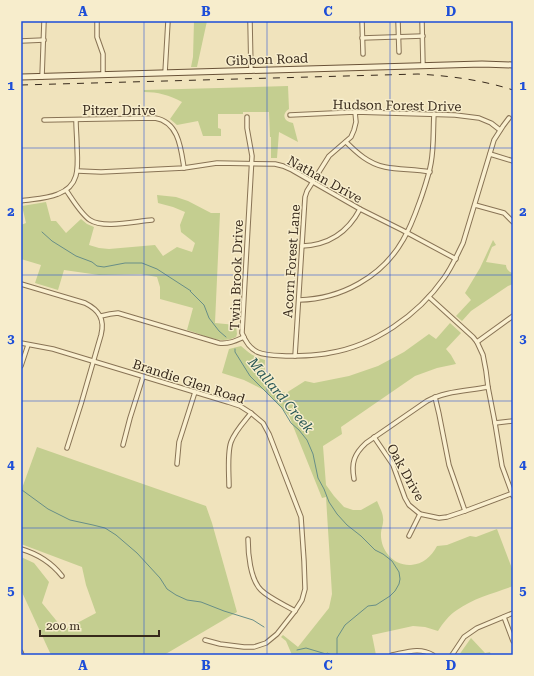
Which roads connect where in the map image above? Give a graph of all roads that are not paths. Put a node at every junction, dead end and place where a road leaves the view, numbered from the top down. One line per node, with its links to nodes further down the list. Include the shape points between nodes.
1 (44, 21): 12 (street)
2 (97, 21): 19 (street, via 97,37 103,54)
3 (168, 21): 18 (street)
4 (250, 21): 17 (street)
5 (362, 21): 10 (street)
6 (398, 21): 9 (street)
7 (422, 21): 8 (street)
8 (423, 36): 9 (street); 16 (street)
9 (398, 37): 10 (street); 13 (street)
10 (362, 38): 14 (street)
11 (21, 40): 12 (street)
12 (44, 40): 21 (street)
13 (399, 52)
14 (363, 54)
15 (513, 65): 16 (main road, Gibbon Road)
16 (423, 66): 17 (main road, Gibbon Road)
17 (251, 71): 18 (main road, Gibbon Road)
18 (165, 73): 19 (main road, Gibbon Road)
19 (103, 75): 21 (main road, Gibbon Road)
20 (21, 77): 21 (main road, Gibbon Road)
21 (42, 77)
22 (356, 112): 23 (street, Hudson Forest Drive); 24 (street, Hudson Forest Drive); 30 (street, Acorn Forest Lane, via 354,130)
23 (434, 114): 29 (street, Hudson Forest Drive, via 479,118); 36 (street)
24 (290, 115)
25 (247, 118): 33 (street, Twin Brook Drive)
26 (509, 118): 29 (street, Twin Brook Drive)
27 (44, 120): 28 (street, Pitzer Drive)
28 (76, 120): 34 (street, Pitzer Drive, via 160,119 177,135); 35 (street)
29 (500, 130): 31 (street, Twin Brook Drive)
30 (346, 142): 36 (street, via 360,155 376,164); 37 (street, Acorn Forest Lane, via 329,156)
31 (490, 154): 32 (street); 40 (street, Twin Brook Drive)
32 (513, 161)
33 (251, 163): 34 (street, Nathan Drive, via 217,162); 37 (street, Nathan Drive, via 283,166); 52 (street, Twin Brook Drive, via 241,326)
34 (184, 168): 35 (street, Nathan Drive, via 115,172)
35 (78, 171): 38 (street)
36 (430, 172): 44 (street)
37 (313, 182): 41 (street, Nathan Drive); 45 (street, Acorn Forest Lane, via 305,197)
38 (66, 190): 39 (street, via 57,195); 42 (street, via 91,221 100,224 119,224)
39 (21, 201)
40 (475, 204): 43 (street, via 504,214); 46 (street, Twin Brook Drive)
41 (360, 209): 44 (street, Nathan Drive); 45 (street, via 350,225 341,233 326,242)
42 (152, 220)
43 (513, 222)
44 (407, 232): 46 (street, Nathan Drive); 49 (street, via 399,248 361,283 328,296)
45 (302, 246): 49 (street, Acorn Forest Lane)
46 (456, 259): 48 (street, Twin Brook Drive)
47 (21, 284): 50 (street, via 85,303 92,306)
48 (429, 297): 53 (street); 56 (street, Twin Brook Drive, via 400,322 361,344 331,353)
49 (299, 300): 56 (street, Acorn Forest Lane)
50 (101, 316): 52 (street, via 118,314 226,344); 57 (street, via 103,329)
51 (513, 316): 53 (street)
52 (244, 338): 56 (street, Twin Brook Drive, via 250,348 258,353)
53 (477, 342): 60 (street, via 485,362)
54 (21, 343): 55 (street, Brandie Glen Road)
55 (28, 345): 57 (street, Brandie Glen Road, via 42,346); 58 (street)
56 (295, 356)
57 (93, 362): 59 (street, Brandie Glen Road); 68 (street)
58 (21, 366)
59 (143, 377): 61 (street, Brandie Glen Road); 67 (street)
60 (488, 387): 62 (street); 65 (street)
61 (195, 392): 63 (street, Brandie Glen Road, via 240,406); 69 (street, via 179,442)
62 (434, 397): 66 (street); 73 (street, via 449,465)
63 (251, 413): 71 (street, via 231,442); 79 (street, Brandie Glen Road, via 263,424 268,434 301,517 305,589)
64 (513, 421): 65 (street)
65 (495, 423): 72 (street, via 502,466)
66 (374, 437): 70 (street, via 357,454 353,468); 74 (street, Oak Drive, via 393,465 409,505)
67 (123, 445)
68 (67, 448)
69 (177, 464)
70 (354, 479)
71 (229, 486)
72 (513, 494): 73 (street, Oak Drive)
73 (465, 511): 74 (street, Oak Drive, via 439,518)
74 (420, 514): 75 (street)
75 (408, 536)
76 (248, 539): 79 (street, via 250,562 257,586)
77 (21, 548): 78 (street, via 44,559)
78 (62, 576)
79 (295, 611): 82 (street, Brandie Glen Road, via 276,634 254,647)
80 (513, 613): 81 (street)
81 (504, 617): 83 (street); 88 (street, via 477,628 464,637)
82 (205, 640)
83 (513, 641)
84 (21, 652): 85 (street)
85 (22, 655)
86 (392, 655): 87 (street, via 420,650)
87 (433, 655)
88 (452, 655)

